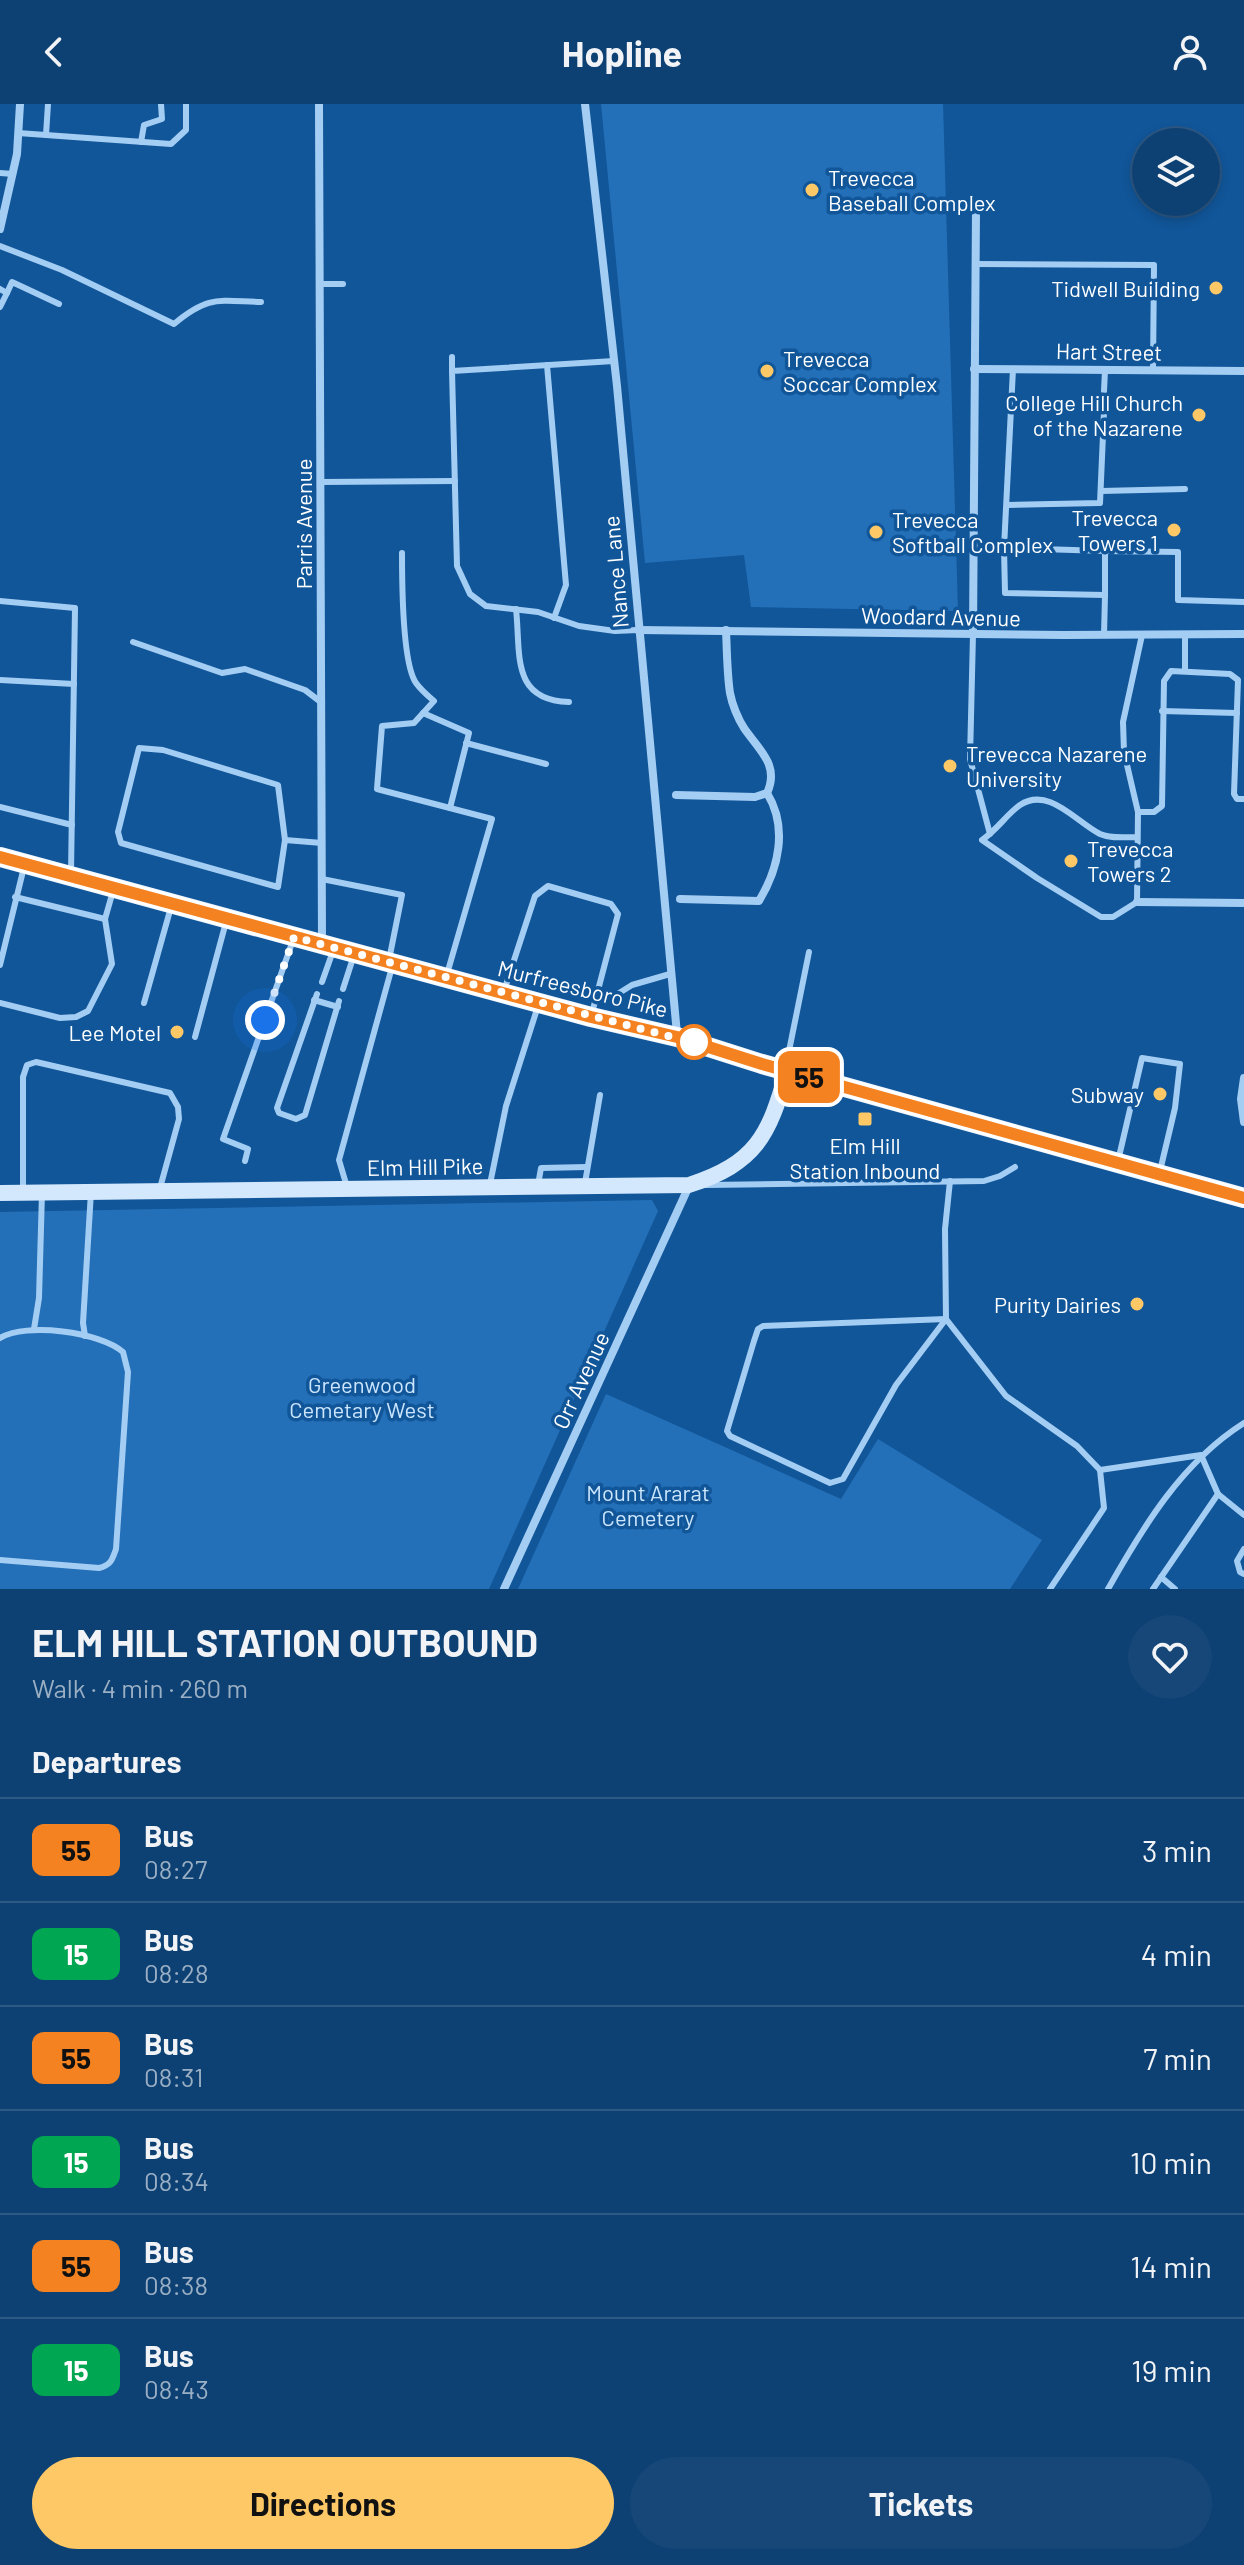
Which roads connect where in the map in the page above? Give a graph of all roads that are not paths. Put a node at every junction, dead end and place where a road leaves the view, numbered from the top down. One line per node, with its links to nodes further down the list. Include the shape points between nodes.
1 (20, 104): 7 (street)
2 (48, 104): 8 (lane)
3 (161, 104): 9 (lane, via 162,119 144,125)
4 (186, 104): 9 (lane, via 186,130 171,144)
5 (319, 104): 16 (street, Parris Avenue)
6 (585, 104): 23 (street, Nance Lane)
7 (18, 133): 8 (lane); 11 (street)
8 (46, 135): 9 (lane)
9 (141, 142)
10 (0, 173): 11 (lane)
11 (13, 174): 13 (street)
12 (976, 209): 15 (street)
13 (0, 229)
14 (0, 246): 19 (lane, via 174,324 209,301)
15 (975, 264): 25 (street); 28 (lane, via 1154,265)
16 (320, 284): 17 (lane); 34 (street, Parris Avenue)
17 (343, 284)
18 (4, 291): 20 (lane, via 12,282); 21 (lane)
19 (261, 302)
20 (59, 304)
21 (0, 307)
22 (452, 357): 29 (lane)
23 (614, 361): 24 (lane); 46 (street, Nance Lane)
24 (547, 365): 29 (lane); 45 (lane, via 566,585)
25 (974, 369): 26 (street, Hart Street); 48 (street)
26 (1013, 369): 27 (street, Hart Street); 37 (lane)
27 (1105, 370): 28 (street, Hart Street); 31 (lane)
28 (1153, 370): 30 (street, Hart Street)
29 (452, 371): 33 (lane)
30 (1244, 371)
31 (1104, 391)
32 (1104, 412): 36 (lane)
33 (455, 481): 34 (lane); 44 (lane, via 457,566 470,594 486,606)
34 (321, 482): 58 (street, Parris Avenue)
35 (1185, 489): 36 (lane)
36 (1101, 491): 37 (lane, via 1100,503)
37 (1007, 505): 38 (lane)
38 (1004, 548): 39 (lane); 41 (lane, via 1005,593)
39 (1105, 551): 41 (lane); 43 (lane, via 1178,552 1178,600)
40 (402, 553): 60 (lane, via 409,662 415,682 434,701)
41 (1105, 595): 51 (lane)
42 (0, 601): 56 (lane, via 75,608)
43 (1244, 602)
44 (516, 609): 45 (lane); 57 (lane, via 528,689)
45 (554, 618): 46 (lane, via 579,626)
46 (638, 630): 47 (street, Woodard Avenue); 93 (street, Nance Lane)
47 (726, 630): 48 (street, Woodard Avenue); 64 (street, via 731,694 743,726 772,768)
48 (973, 634): 51 (street, Woodard Avenue); 71 (lane, via 970,759)
49 (1185, 634): 50 (street, Woodard Avenue); 52 (street, Woodard Avenue); 54 (lane)
50 (1244, 634)
51 (1104, 635): 52 (street, Woodard Avenue)
52 (1142, 635): 69 (lane, via 1123,722)
53 (133, 642): 58 (lane, via 222,673 245,669 305,690)
54 (1185, 671): 59 (lane, via 1171,671 1164,681); 61 (lane, via 1230,674 1238,680)
55 (0, 680): 56 (lane)
56 (74, 684): 70 (lane)
57 (569, 702)
58 (322, 703): 74 (street, Parris Avenue)
59 (1162, 711): 61 (lane); 69 (lane, via 1162,806)
60 (423, 713): 62 (lane, via 469,733); 68 (lane, via 414,723 382,726 377,789)
61 (1237, 713): 66 (lane, via 1234,794)
62 (466, 743): 63 (lane); 68 (lane)
63 (546, 764)
64 (767, 793): 65 (street); 81 (street, via 775,807 779,842 776,866 759,901)
65 (676, 795)
66 (1244, 799)
67 (0, 807): 70 (lane)
68 (450, 808): 94 (lane, via 492,819)
69 (1138, 812): 72 (lane)
70 (72, 825): 77 (lane)
71 (990, 834): 72 (lane, via 1032,800 1059,806 1100,834); 82 (lane, via 982,840 1101,917 1113,917)
72 (1137, 837): 82 (lane)
73 (285, 840): 73 (lane, via 278,887 121,843 118,832 139,748 163,750 278,785); 74 (lane)
74 (322, 843): 78 (street, Parris Avenue)
75 (0, 857): 76 (main road, Murfreesboro Pike)
76 (25, 863): 77 (main road, Murfreesboro Pike); 80 (lane)
77 (71, 876): 79 (main road, Murfreesboro Pike)
78 (322, 879): 88 (street, Parris Avenue); 91 (lane, via 402,895)
79 (114, 888): 84 (main road, Murfreesboro Pike); 85 (lane)
80 (15, 897): 85 (lane); 92 (lane)
81 (680, 899)
82 (1137, 902): 83 (street)
83 (1244, 903)
84 (172, 904): 86 (main road, Murfreesboro Pike); 100 (lane)
85 (105, 919): 99 (lane, via 112,964 88,1011 60,1018)
86 (227, 919): 87 (main road, Murfreesboro Pike); 104 (lane)
87 (294, 937): 88 (main road, Murfreesboro Pike); 110 (lane, via 223,1139 248,1149)
88 (328, 946): 90 (main road, Murfreesboro Pike); 95 (lane)
89 (809, 952): 106 (lane)
90 (355, 953): 91 (main road, Murfreesboro Pike); 96 (lane)
91 (391, 963): 94 (main road, Murfreesboro Pike); 115 (lane, via 339,1160)
92 (0, 965)
93 (670, 974): 98 (lane); 105 (street, Nance Lane)
94 (446, 978): 97 (main road, Murfreesboro Pike)
95 (322, 982)
96 (343, 989)
97 (504, 993): 101 (main road, Murfreesboro Pike); 103 (lane, via 535,896 548,886 611,904 618,914)
98 (616, 995)
99 (0, 1003)
100 (144, 1003)
101 (539, 1003): 103 (main road, Murfreesboro Pike); 119 (lane, via 506,1106)
102 (338, 1004): 102 (lane, via 305,1115 296,1119 279,1113 316,997)
103 (591, 1017): 105 (main road, Murfreesboro Pike)
104 (195, 1037)
105 (677, 1037): 106 (main road, Murfreesboro Pike)
106 (787, 1071): 111 (main road, Murfreesboro Pike); 117 (main road, Elm Hill Pike, via 773,1117 752,1151 734,1167)
107 (1244, 1078): 109 (street)
108 (600, 1095): 112 (lane)
109 (1244, 1122)
110 (245, 1161)
111 (1118, 1162): 114 (main road, Murfreesboro Pike); 114 (lane, via 1142,1058 1180,1064 1173,1122)
112 (587, 1167): 118 (lane); 120 (lane, via 541,1168)
113 (1015, 1167): 116 (lane, via 984,1181)
114 (1159, 1174): 126 (main road, Murfreesboro Pike)
115 (345, 1181): 119 (main road, Elm Hill Pike); 121 (main road, Elm Hill Pike)
116 (950, 1181): 117 (lane); 127 (lane)
117 (689, 1185): 118 (main road, Elm Hill Pike); 140 (street, Orr Avenue)
118 (584, 1186): 120 (main road, Elm Hill Pike)
119 (489, 1187): 120 (main road, Elm Hill Pike)
120 (538, 1187)
121 (159, 1191): 122 (main road, Elm Hill Pike); 124 (lane, via 179,1119 170,1093 36,1062 27,1065 23,1077)
122 (91, 1192): 125 (main road, Elm Hill Pike); 129 (lane)
123 (0, 1193): 124 (main road, Elm Hill Pike)
124 (23, 1193): 125 (main road, Elm Hill Pike)
125 (42, 1193): 128 (lane)
126 (1244, 1198)
127 (946, 1319): 127 (lane, via 763,1326 727,1431 837,1483 896,1385); 133 (lane, via 1006,1396 1077,1446)
128 (34, 1329): 129 (lane); 130 (lane)
129 (85, 1336): 137 (lane, via 114,1344 126,1357 128,1372 112,1560 99,1568)
130 (0, 1338)
131 (1244, 1423): 132 (lane)
132 (1201, 1455): 133 (lane); 134 (lane); 142 (lane, via 1143,1528)
133 (1100, 1470): 141 (lane, via 1104,1508)
134 (1218, 1494): 135 (lane); 139 (lane)
135 (1244, 1515)
136 (1244, 1549): 138 (lane, via 1237,1561)
137 (0, 1560)
138 (1244, 1574)
139 (1161, 1577): 143 (lane); 144 (lane)
140 (504, 1589)
141 (1050, 1589)
142 (1108, 1589)
143 (1153, 1589)
144 (1175, 1589)

